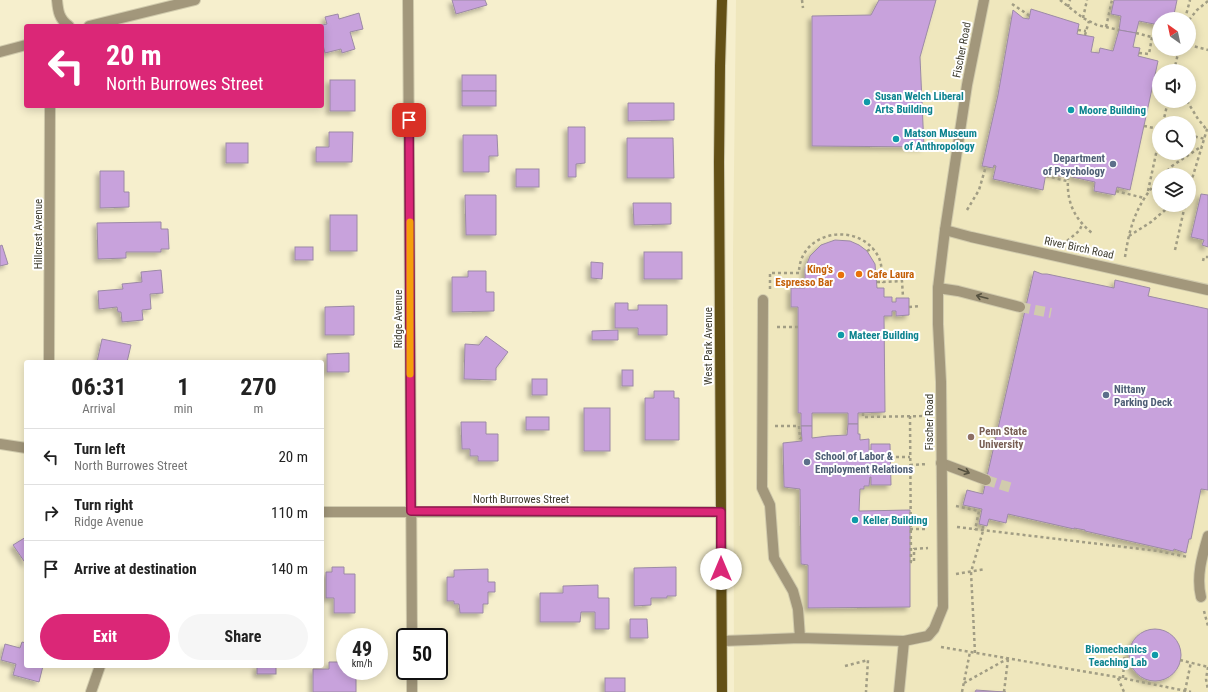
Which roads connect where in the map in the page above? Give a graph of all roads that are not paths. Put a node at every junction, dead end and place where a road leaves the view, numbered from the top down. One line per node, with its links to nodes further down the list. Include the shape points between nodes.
1 (57, 0): 6 (street, via 59,15)
2 (195, 0): 7 (street)
3 (408, 0): 21 (street, Ridge Avenue)
4 (722, 0): 23 (main road, West Park Avenue, via 719,154)
5 (984, 0): 11 (street, Fischer Road, via 967,85)
6 (64, 24)
7 (97, 24)
8 (24, 46): 9 (street)
9 (0, 52)
10 (50, 108): 16 (street, Hillcrest Avenue)
11 (945, 230): 12 (street, Fischer Road); 13 (street, River Birch Road)
12 (938, 288): 15 (street, one-way to 12); 19 (street, Fischer Road)
13 (1208, 290)
14 (763, 300): 27 (street, via 762,488 770,505 774,558 793,591 798,609)
15 (1020, 307)
16 (49, 360)
17 (0, 444): 18 (street)
18 (24, 448)
19 (941, 463): 20 (street, one-way to 20); 29 (street, Fischer Road, via 943,607 934,629 928,636)
20 (986, 480)
21 (411, 511): 22 (street, North Burrowes Street); 23 (street, North Burrowes Street); 26 (street, Ridge Avenue)
22 (324, 512)
23 (721, 512): 28 (main road, West Park Avenue)
24 (1208, 536): 25 (street, via 1198,579)
25 (1201, 597)
26 (412, 628)
27 (800, 638): 28 (street, Fischer Road); 29 (street, Fischer Road)
28 (722, 641): 34 (main road, West Park Avenue)
29 (904, 641): 35 (street)
30 (99, 668): 32 (street)
31 (412, 680): 33 (street)
32 (91, 692)
33 (412, 692)
34 (722, 692)
35 (900, 692)

